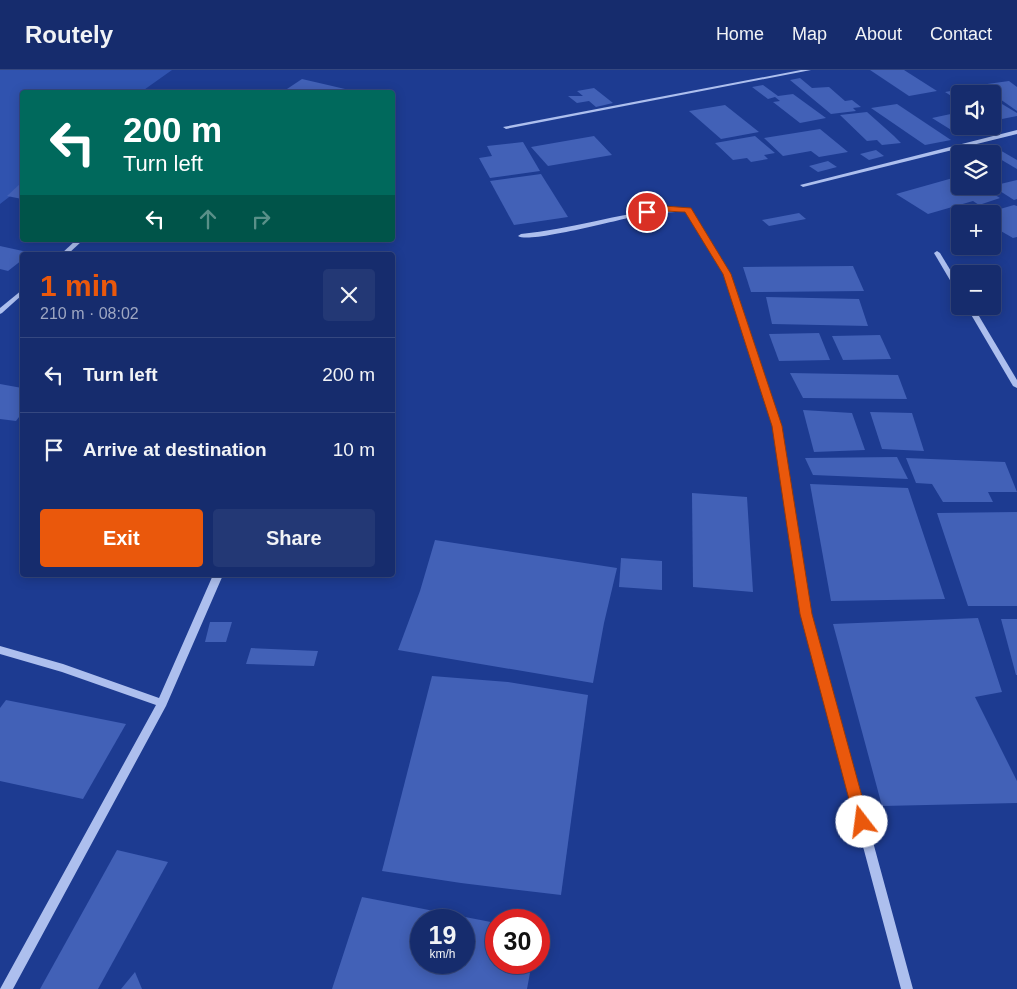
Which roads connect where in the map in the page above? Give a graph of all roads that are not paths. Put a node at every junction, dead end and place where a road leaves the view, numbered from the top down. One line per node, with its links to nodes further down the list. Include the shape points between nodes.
1 (809, 70): 2 (street)
2 (506, 127)
3 (1017, 132): 4 (street)
4 (803, 185)
5 (521, 236): 18 (street, via 546,235 664,209 688,210 727,274 777,426 806,614)
6 (78, 242): 7 (street)
7 (66, 252)
8 (937, 254): 9 (street)
9 (951, 277)
10 (20, 294): 11 (street)
11 (0, 312)
12 (974, 315): 13 (street)
13 (1017, 386)
14 (217, 577): 16 (street)
15 (0, 650): 16 (street, via 63,668)
16 (162, 704): 17 (street)
17 (6, 989)
18 (907, 989)

